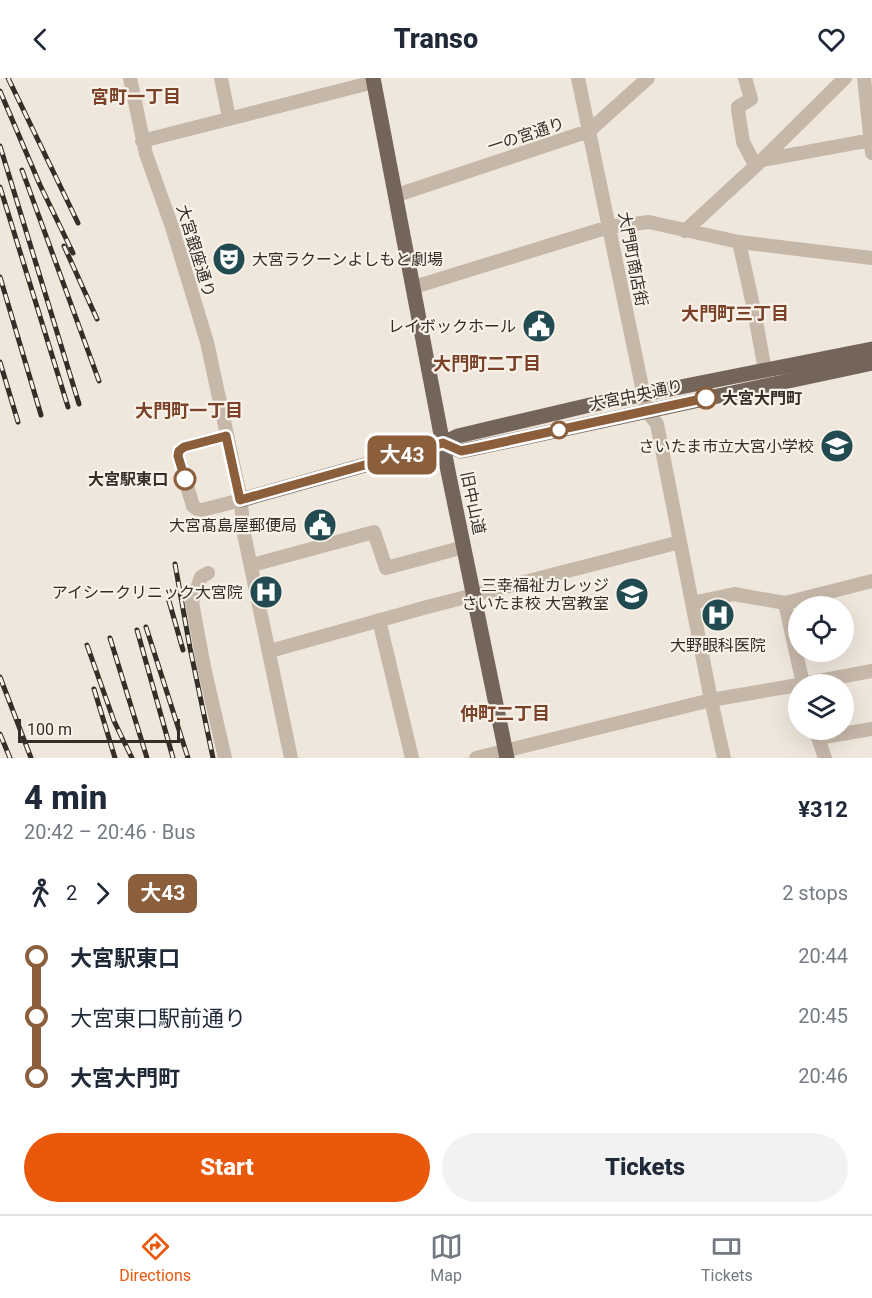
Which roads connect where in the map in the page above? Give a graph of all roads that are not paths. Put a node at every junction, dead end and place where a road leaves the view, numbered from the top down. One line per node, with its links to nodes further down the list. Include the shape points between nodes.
1 (130, 78): 11 (street, 大宮銀座通り)
2 (221, 78): 9 (street)
3 (578, 78): 10 (street, 大門町商店街)
4 (648, 78): 10 (street, 一の宮通り)
5 (745, 78): 13 (street, via 751,99 738,107 743,142)
6 (845, 78): 13 (street)
7 (864, 78): 12 (street)
8 (374, 80): 9 (street); 14 (main road, 旧中山道)
9 (229, 118): 11 (street)
10 (589, 131): 14 (street, 一の宮通り); 15 (street, 大門町商店街)
11 (142, 141): 25 (street, 大宮銀座通り, via 207,342)
12 (872, 144): 13 (street)
13 (759, 163): 16 (street)
14 (397, 195): 19 (main road, 旧中山道)
15 (609, 227): 16 (street, via 649,222); 19 (street); 23 (street, 大門町商店街)
16 (685, 231): 17 (street)
17 (739, 242): 18 (street); 22 (street)
18 (872, 258)
19 (414, 287): 26 (main road, 旧中山道)
20 (872, 349): 22 (main road, 大宮中央通り)
21 (872, 363): 24 (main road, 大宮中央通り)
22 (765, 370): 23 (main road, 大宮中央通り)
23 (643, 394): 24 (street, 大門町商店街); 26 (main road, 大宮中央通り, via 458,436)
24 (647, 411): 26 (main road, 大宮中央通り, via 461,451); 28 (street, 大門町商店街, via 657,424)
25 (226, 436): 27 (street, 大宮銀座通り); 27 (street, via 184,447 178,456 197,509)
26 (443, 443): 27 (main road, 大宮中央通り); 29 (main road, 旧中山道)
27 (240, 500): 30 (street, 大宮銀座通り)
28 (680, 542): 33 (street); 34 (street, 大門町商店街)
29 (464, 547): 30 (street, via 386,568 374,532); 33 (main road, 旧中山道)
30 (251, 563): 37 (street, 大宮銀座通り)
31 (208, 573): 47 (street, via 201,577 192,602)
32 (872, 581): 35 (street)
33 (474, 595): 36 (street); 46 (main road, 旧中山道)
34 (692, 603): 35 (street, via 734,594); 42 (street, 大門町商店街)
35 (785, 603): 39 (street)
36 (379, 620): 37 (street); 49 (street)
37 (270, 651): 48 (street, 大宮銀座通り)
38 (872, 671): 40 (street)
39 (801, 674)
40 (854, 674)
41 (788, 687): 42 (street)
42 (711, 700): 46 (street); 51 (street, 大門町商店街)
43 (872, 729): 44 (street)
44 (854, 731)
45 (819, 740): 52 (street)
46 (506, 754): 50 (street)
47 (225, 758)
48 (291, 758)
49 (412, 758)
50 (476, 758)
51 (724, 758)
52 (825, 758)

